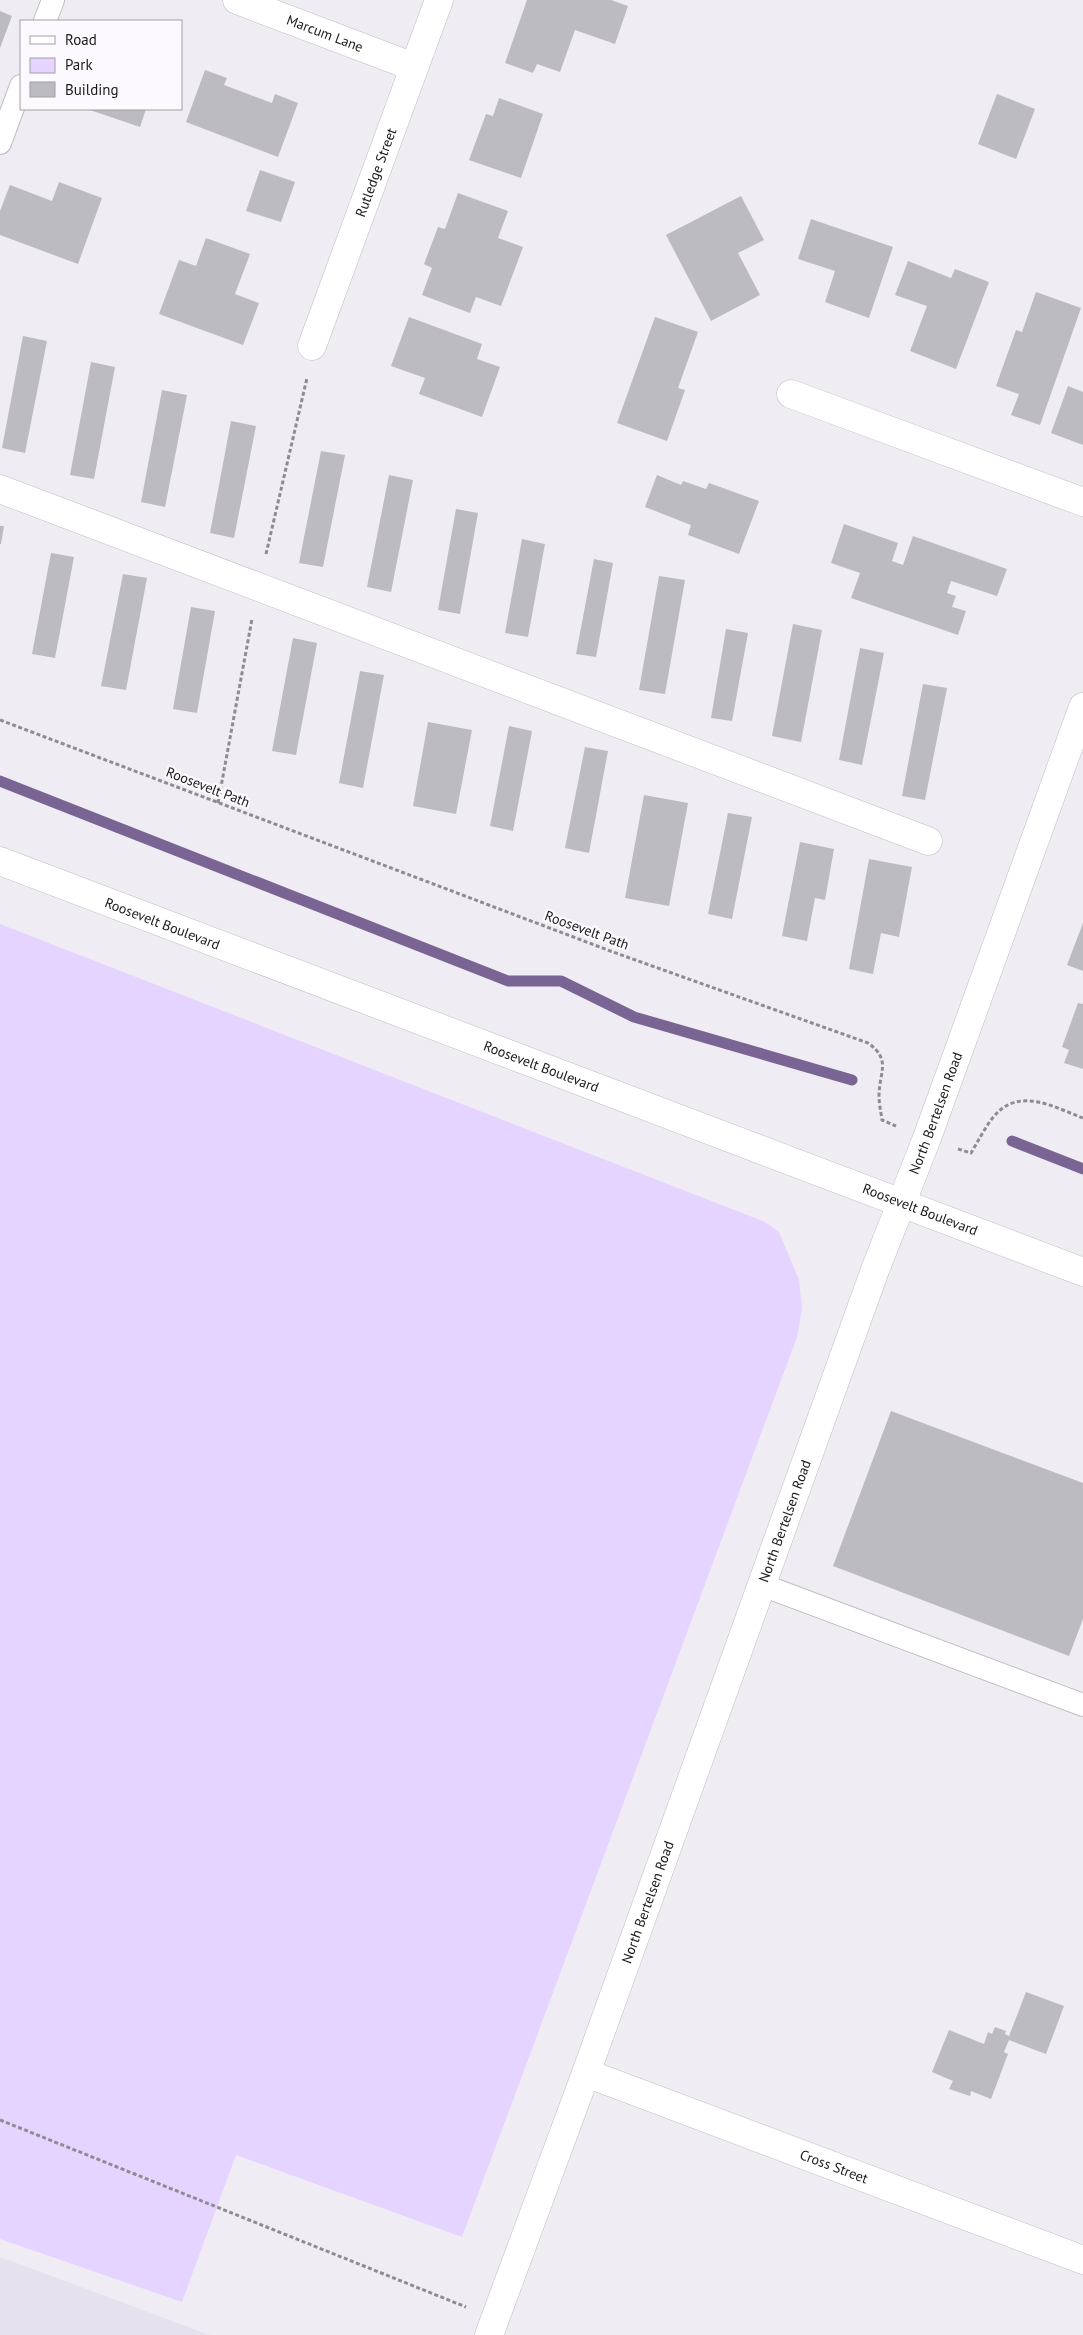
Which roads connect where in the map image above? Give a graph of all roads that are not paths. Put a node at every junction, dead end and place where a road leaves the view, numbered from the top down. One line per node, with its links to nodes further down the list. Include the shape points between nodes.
1 (53, 0): 4 (lane)
2 (236, 0): 5 (street, Marcum Lane)
3 (439, 0): 5 (street, Rutledge Street)
4 (45, 20)
5 (414, 67): 8 (street, Rutledge Street)
6 (20, 89): 7 (lane)
7 (0, 143)
8 (312, 346)
9 (791, 394): 11 (street)
10 (0, 489): 13 (street)
11 (1083, 502)
12 (1083, 707): 15 (street, North Bertelsen Road)
13 (928, 841)
14 (0, 861): 15 (street, Roosevelt Boulevard, via 242,955)
15 (902, 1201): 16 (street, Roosevelt Boulevard); 17 (street, North Bertelsen Road)
16 (1083, 1272)
17 (762, 1585): 18 (lane); 19 (street, North Bertelsen Road)
18 (1083, 1706)
19 (586, 2073): 20 (street, Cross Street); 21 (street, North Bertelsen Road)
20 (1083, 2260)
21 (492, 2327)

